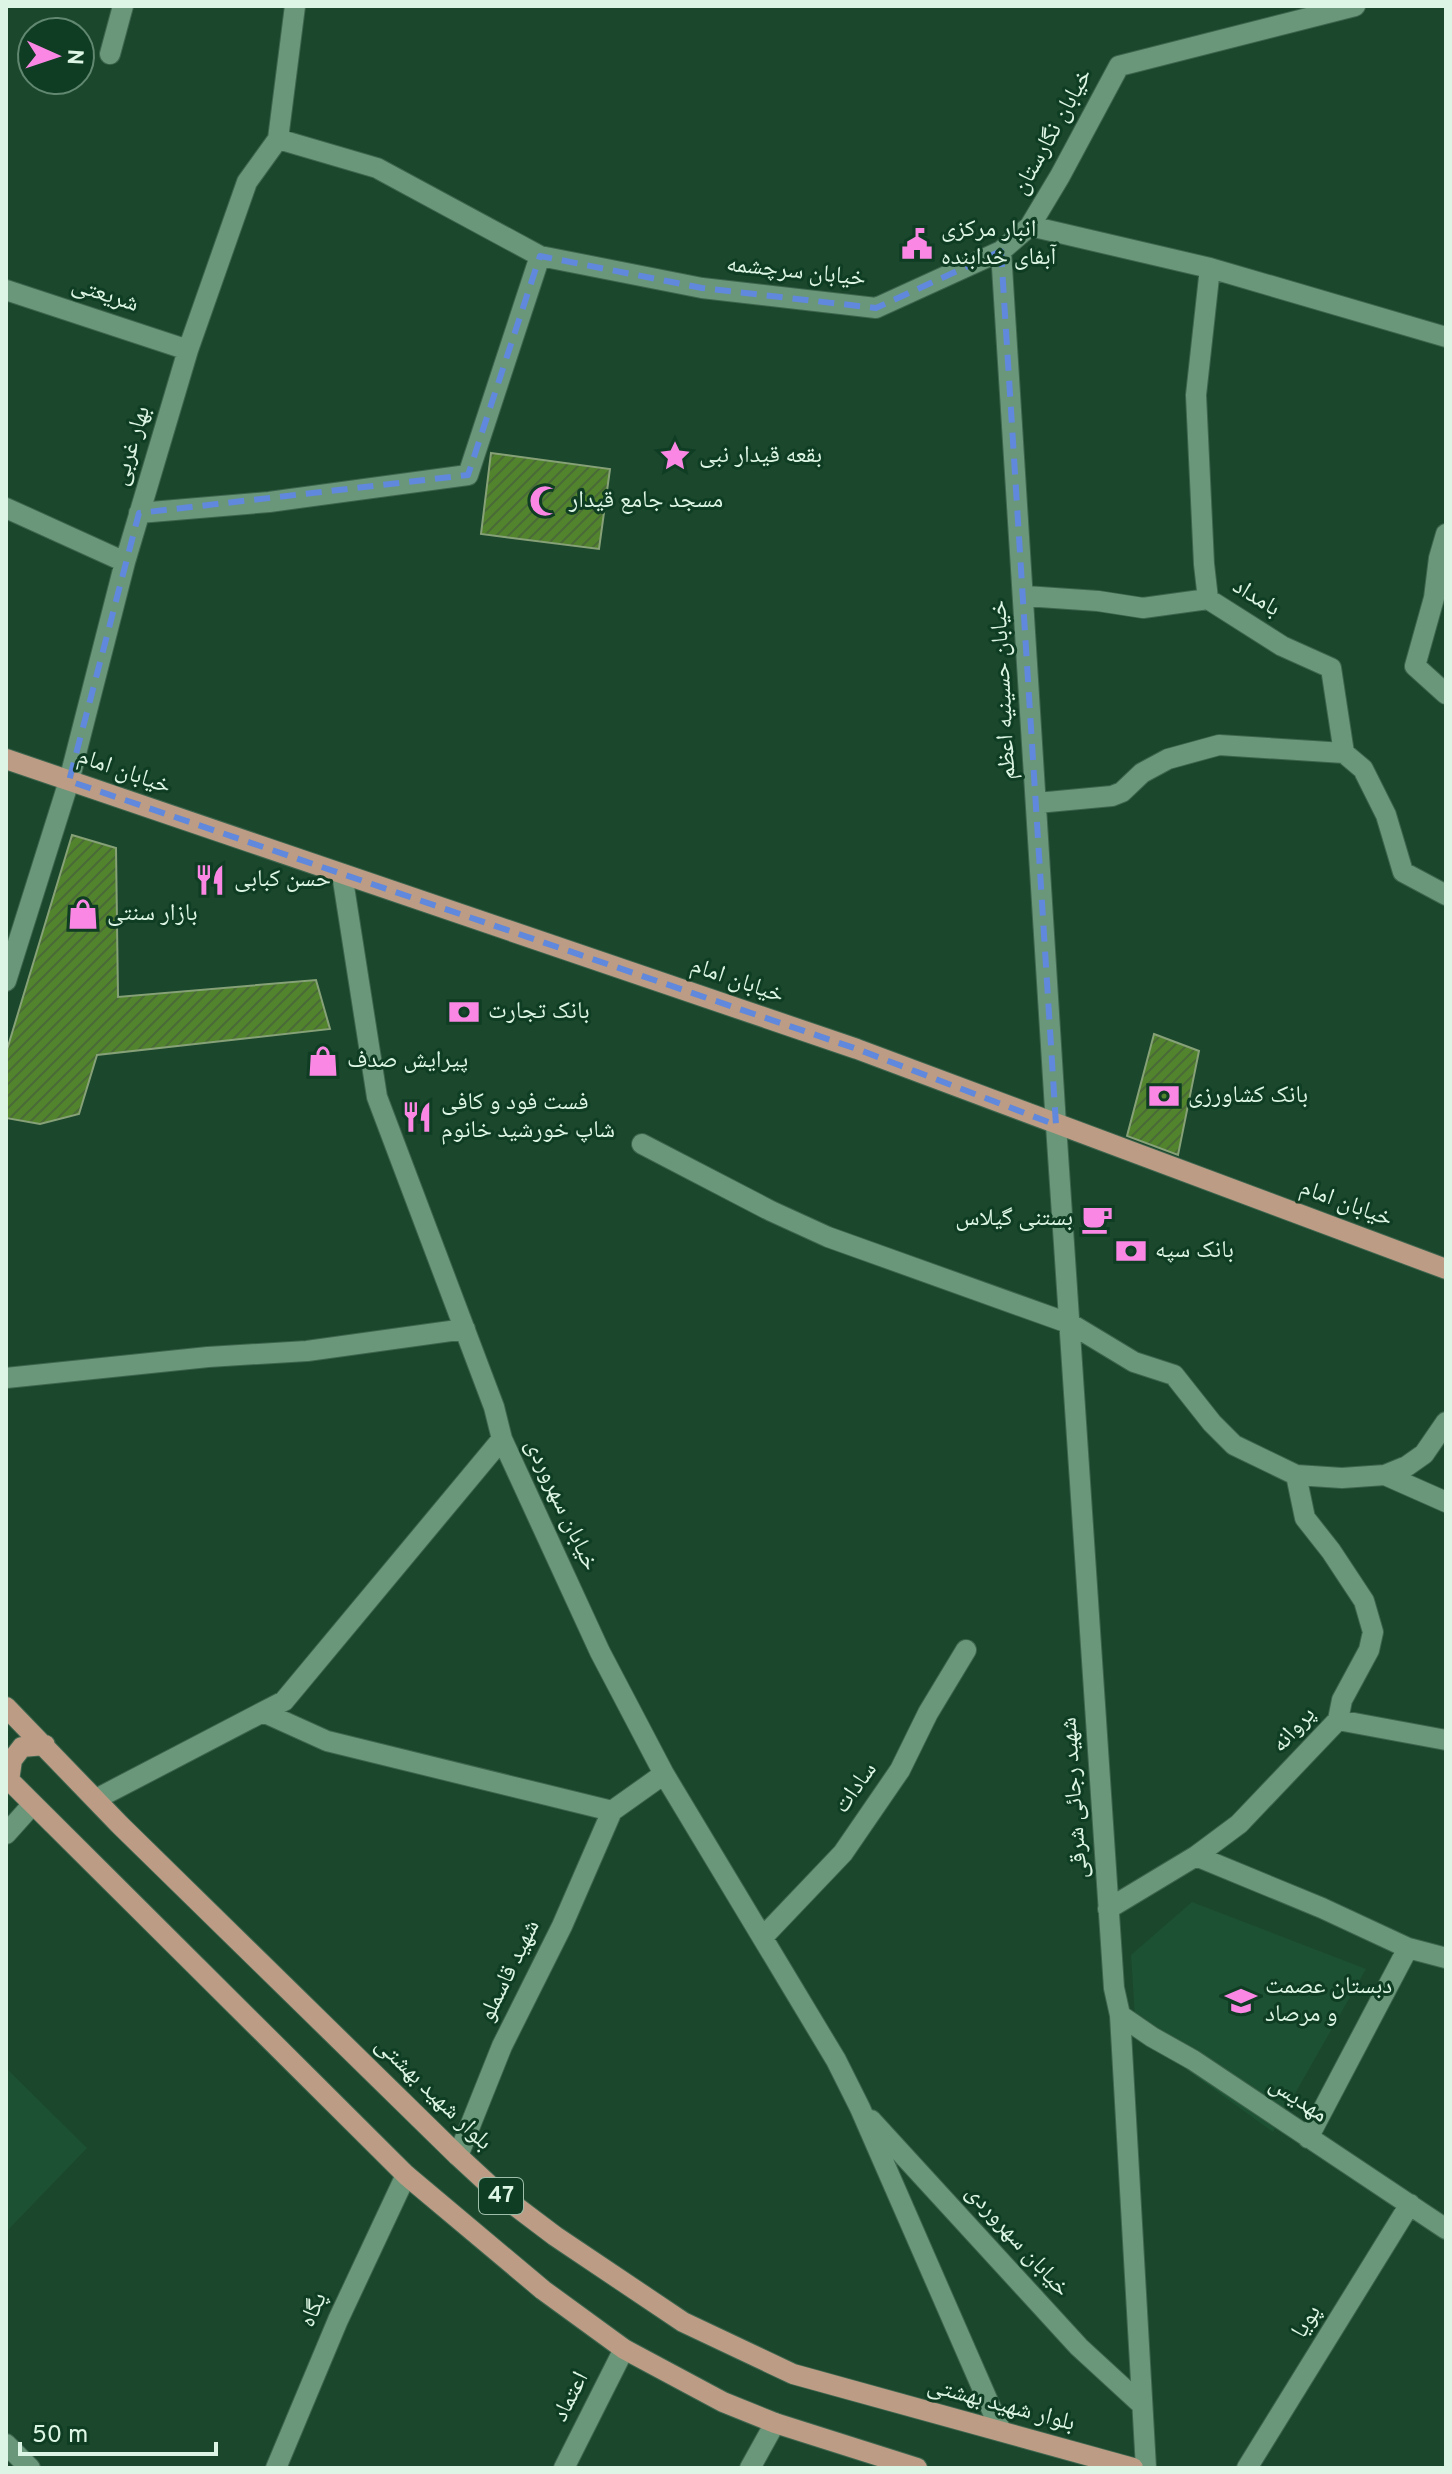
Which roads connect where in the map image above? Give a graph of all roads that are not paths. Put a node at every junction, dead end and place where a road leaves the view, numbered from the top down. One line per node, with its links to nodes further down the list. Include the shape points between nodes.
1 (123, 6): 4 (street)
2 (295, 6): 5 (street)
3 (1355, 6): 6 (street, خیابان نگارستان, via 1119,66)
4 (110, 54)
5 (278, 139): 8 (street, خیابان سرچشمه, via 377,168); 12 (street, بهار غربی, via 247,182)
6 (1030, 226): 7 (street, خیابان سرچشمه); 9 (street)
7 (1001, 251): 8 (street, خیابان سرچشمه, via 876,308 702,288); 17 (street, خیابان حسینیه اعظم)
8 (540, 256): 14 (street, via 468,475)
9 (1210, 268): 11 (street); 18 (street, بامداد, via 1196,395)
10 (6, 290): 12 (street, شریعتی)
11 (1446, 337)
12 (188, 350): 14 (street, بهار غربی)
13 (6, 508): 16 (street)
14 (139, 513): 16 (street, بهار غربی)
15 (1446, 534): 19 (street, via 1415,666)
16 (125, 562): 22 (street, بهار غربی)
17 (1025, 596): 18 (street, via 1143,608); 23 (street, خیابان حسینیه اعظم)
18 (1208, 599): 20 (street, بامداد, via 1282,646 1331,668)
19 (1446, 694)
20 (1344, 753): 23 (street, via 1219,745 1168,759 1112,796); 25 (street, via 1363,769 1386,815 1403,872)
21 (6, 759): 22 (main road, خیابان امام)
22 (69, 781): 24 (main road, خیابان امام); 26 (street, بهار غربی)
23 (1037, 803): 27 (street, خیابان حسینیه اعظم)
24 (342, 874): 27 (main road, خیابان امام, via 857,1049); 31 (street, خیابان سهروردی, via 377,1097)
25 (1446, 895)
26 (6, 981)
27 (1056, 1125): 29 (main road, خیابان امام); 30 (street, شهید رجائی شرقی)
28 (642, 1144): 30 (street, via 828,1237)
29 (1446, 1269)
30 (1071, 1324): 35 (street, via 1134,1362 1174,1375 1234,1445); 51 (street, شهید رجائی شرقی)
31 (465, 1329): 32 (street, via 307,1351); 34 (street, خیابان سهروردی)
32 (6, 1378)
33 (1446, 1422): 36 (street, via 1424,1454)
34 (502, 1439): 40 (street, via 284,1701); 44 (street, خیابان سهروردی, via 600,1652)
35 (1296, 1475): 36 (street); 41 (street, پروانه, via 1305,1518 1364,1601 1373,1632)
36 (1385, 1475): 37 (street)
37 (1446, 1502)
38 (966, 1650): 52 (street, سادات, via 900,1770 843,1853)
39 (6, 1707): 43 (main road, بلوار شهید بهشتی / 47)
40 (265, 1713): 46 (street); 48 (street, via 327,1741)
41 (1338, 1720): 42 (street); 50 (street, پروانه, via 1239,1824)
42 (1446, 1740)
43 (45, 1745): 45 (main road, via 22,1747); 46 (main road, بلوار شهید بهشتی / 47)
44 (664, 1774): 48 (street); 52 (street, خیابان سهروردی)
45 (8, 1779): 47 (main road, 47)
46 (96, 1799): 58 (main road, بلوار شهید بهشتی / 47)
47 (32, 1805): 49 (street); 59 (main road, 47)
48 (612, 1811): 58 (street, شهید قاسملو, via 502,2046)
49 (6, 1834)
50 (1196, 1856): 51 (street, پروانه); 53 (street)
51 (1108, 1909): 55 (street, شهید رجائی شرقی)
52 (763, 1937): 56 (street, خیابان سهروردی)
53 (1408, 1948): 54 (street); 57 (street)
54 (1446, 1958)
55 (1120, 2015): 57 (street, مهدیس); 63 (street, شهید رجائی شرقی)
56 (860, 2108): 63 (street, خیابان سهروردی, via 1079,2347); 65 (street, خیابان سهروردی)
57 (1308, 2138): 60 (street, مهدیس)
58 (458, 2156): 65 (main road, بلوار شهید بهشتی / 47, via 555,2236 683,2322 793,2374)
59 (406, 2175): 62 (main road, 47, via 543,2290); 67 (street, پگاه, via 338,2320)
60 (1410, 2204): 61 (street, مهدیس); 74 (street, پویا)
61 (1446, 2229)
62 (624, 2349): 64 (main road, 47, via 723,2402); 69 (street, اعتماد)
63 (1141, 2404): 73 (street, شهید رجائی شرقی)
64 (775, 2423): 70 (street); 71 (main road, 47)
65 (1001, 2431): 72 (main road, بلوار شهید بهشتی / 47)
66 (6, 2444): 68 (street)
67 (280, 2466)
68 (30, 2468)
69 (564, 2468)
70 (750, 2468)
71 (917, 2468)
72 (1133, 2468)
73 (1146, 2468)
74 (1247, 2468)

